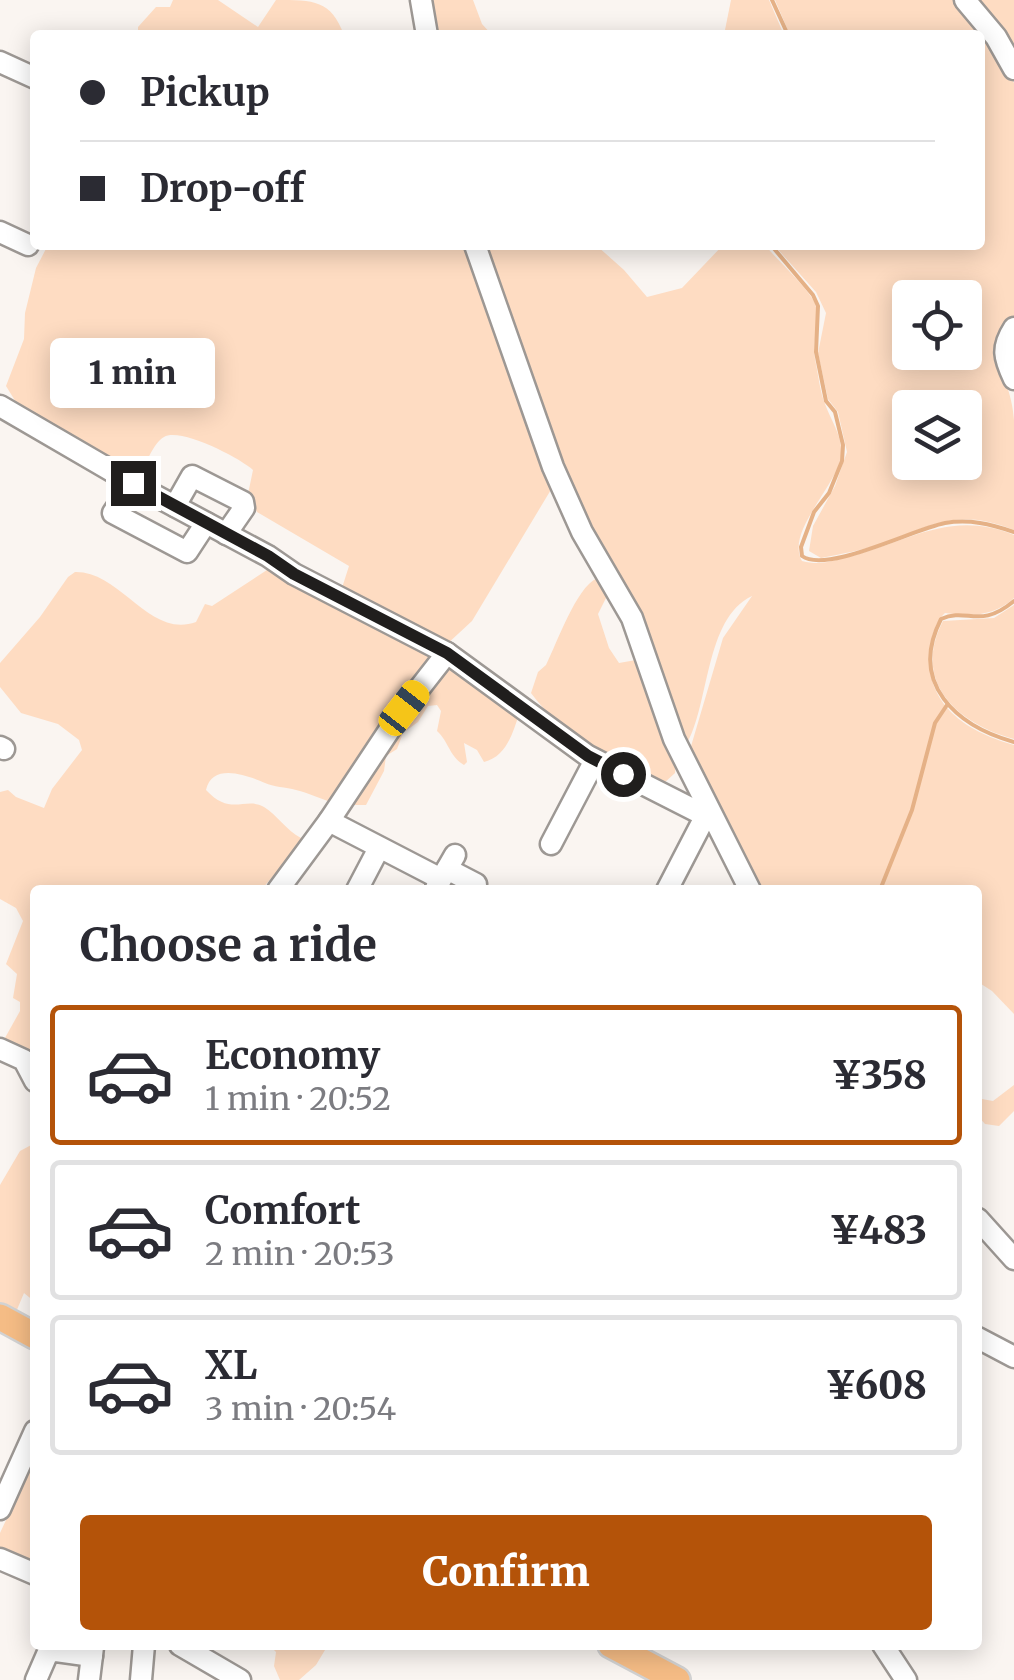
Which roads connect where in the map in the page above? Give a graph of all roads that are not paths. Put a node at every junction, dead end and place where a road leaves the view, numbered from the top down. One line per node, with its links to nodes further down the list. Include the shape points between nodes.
1 (421, 0): 3 (street)
2 (965, 0): 5 (street)
3 (427, 30)
4 (0, 62): 6 (street)
5 (1014, 70)
6 (30, 76)
7 (0, 232): 8 (street)
8 (28, 244)
9 (478, 250): 19 (street, via 553,467 632,618)
10 (1014, 328): 11 (street, via 1004,348)
11 (1014, 379)
12 (0, 406): 13 (street)
13 (133, 483): 14 (street); 15 (street, via 113,513 144,531 187,552)
14 (175, 506): 15 (street); 16 (street, via 192,476 243,502)
15 (206, 523): 16 (street)
16 (226, 534): 17 (street)
17 (447, 653): 18 (street); 20 (street)
18 (595, 760): 19 (street); 21 (street)
19 (707, 814): 27 (street); 28 (street)
20 (329, 821): 22 (street); 25 (street)
21 (551, 844)
22 (379, 848): 23 (street); 26 (street)
23 (444, 873): 24 (street)
24 (476, 884)
25 (282, 885)
26 (360, 885)
27 (670, 885)
28 (747, 885)
29 (0, 1049): 30 (street, via 24,1060)
30 (30, 1072)
31 (982, 1223): 32 (street)
32 (1014, 1259)
33 (0, 1317): 34 (main road)
34 (30, 1333)
35 (982, 1340): 36 (street)
36 (1014, 1358)
37 (30, 1442): 38 (street)
38 (0, 1509)
39 (0, 1559): 40 (street)
40 (30, 1572)
41 (144, 1650): 49 (street)
42 (188, 1650): 46 (street)
43 (620, 1650): 52 (main road)
44 (886, 1650): 53 (street)
45 (92, 1651): 47 (street, via 50,1650); 48 (street)
46 (202, 1658): 50 (street); 51 (street)
47 (36, 1680)
48 (88, 1680)
49 (142, 1680)
50 (202, 1680)
51 (240, 1680)
52 (677, 1680)
53 (906, 1680)

